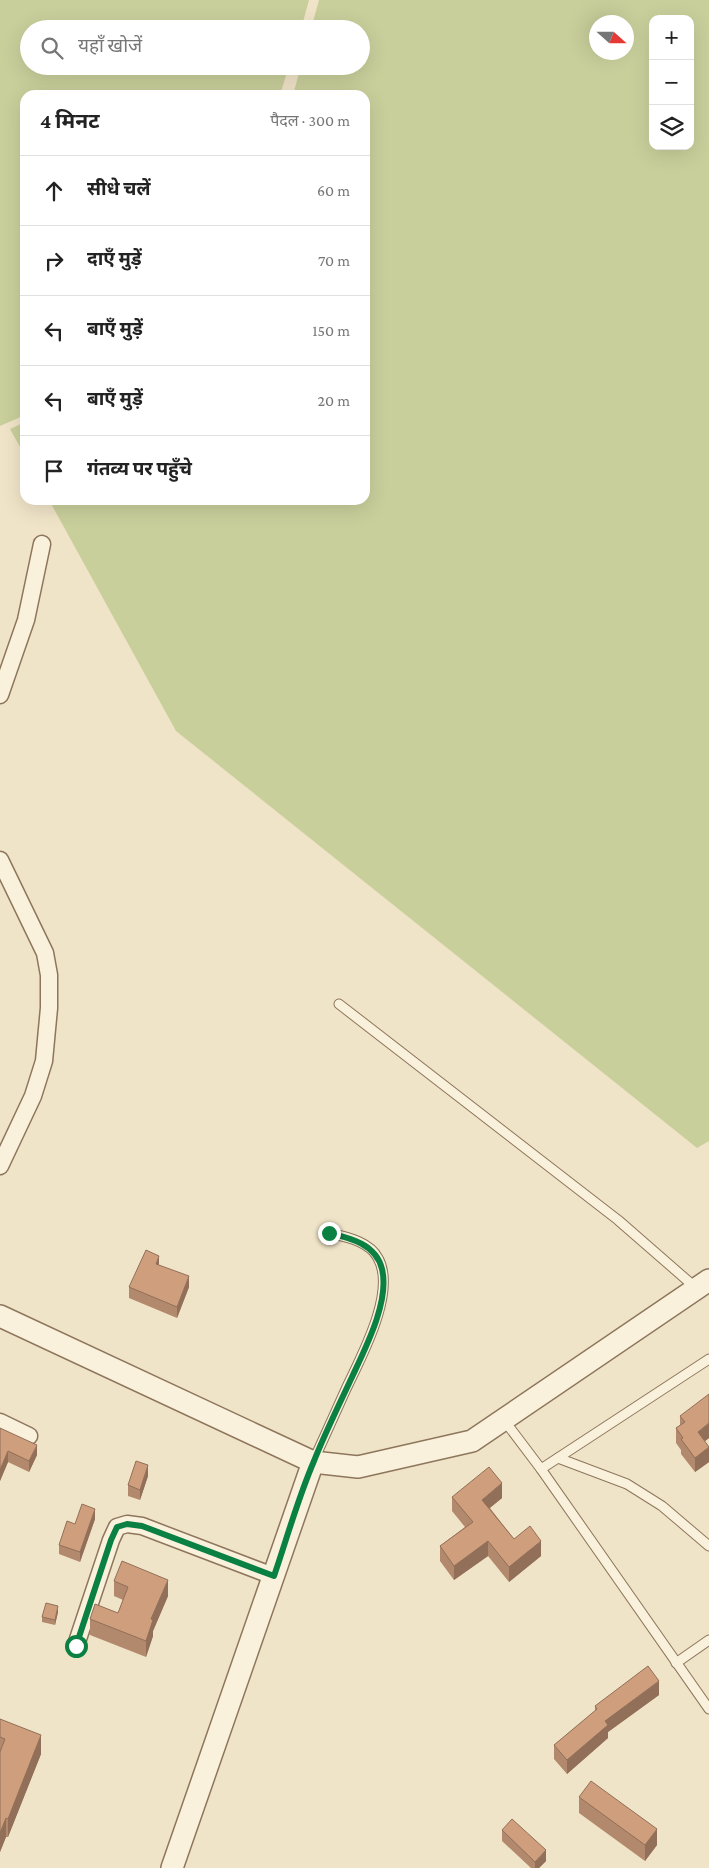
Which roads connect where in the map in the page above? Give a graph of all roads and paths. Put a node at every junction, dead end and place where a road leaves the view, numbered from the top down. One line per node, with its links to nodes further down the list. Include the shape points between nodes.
1 (42, 544): 2 (street, via 26,620)
2 (0, 695)
3 (0, 860): 5 (street, via 45,953 49,1008 44,1061 33,1096)
4 (339, 1004): 7 (lane)
5 (0, 1166)
6 (329, 1233): 14 (lane, via 354,1239 368,1247 378,1257 383,1270 383,1285 374,1329)
7 (703, 1284): 10 (street)
8 (0, 1316): 14 (street)
9 (709, 1359): 13 (lane)
10 (504, 1420): 14 (street, via 472,1441 368,1465 358,1467); 15 (lane)
11 (0, 1422): 12 (street)
12 (28, 1436)
13 (558, 1458): 15 (lane); 16 (lane, via 627,1484 662,1506)
14 (313, 1462): 17 (street)
15 (541, 1469): 20 (lane)
16 (709, 1546)
17 (274, 1576): 19 (street, via 142,1526 127,1524 117,1527); 22 (street)
18 (709, 1640): 20 (lane)
19 (76, 1646)
20 (676, 1663): 21 (lane)
21 (709, 1709)
22 (172, 1868)

